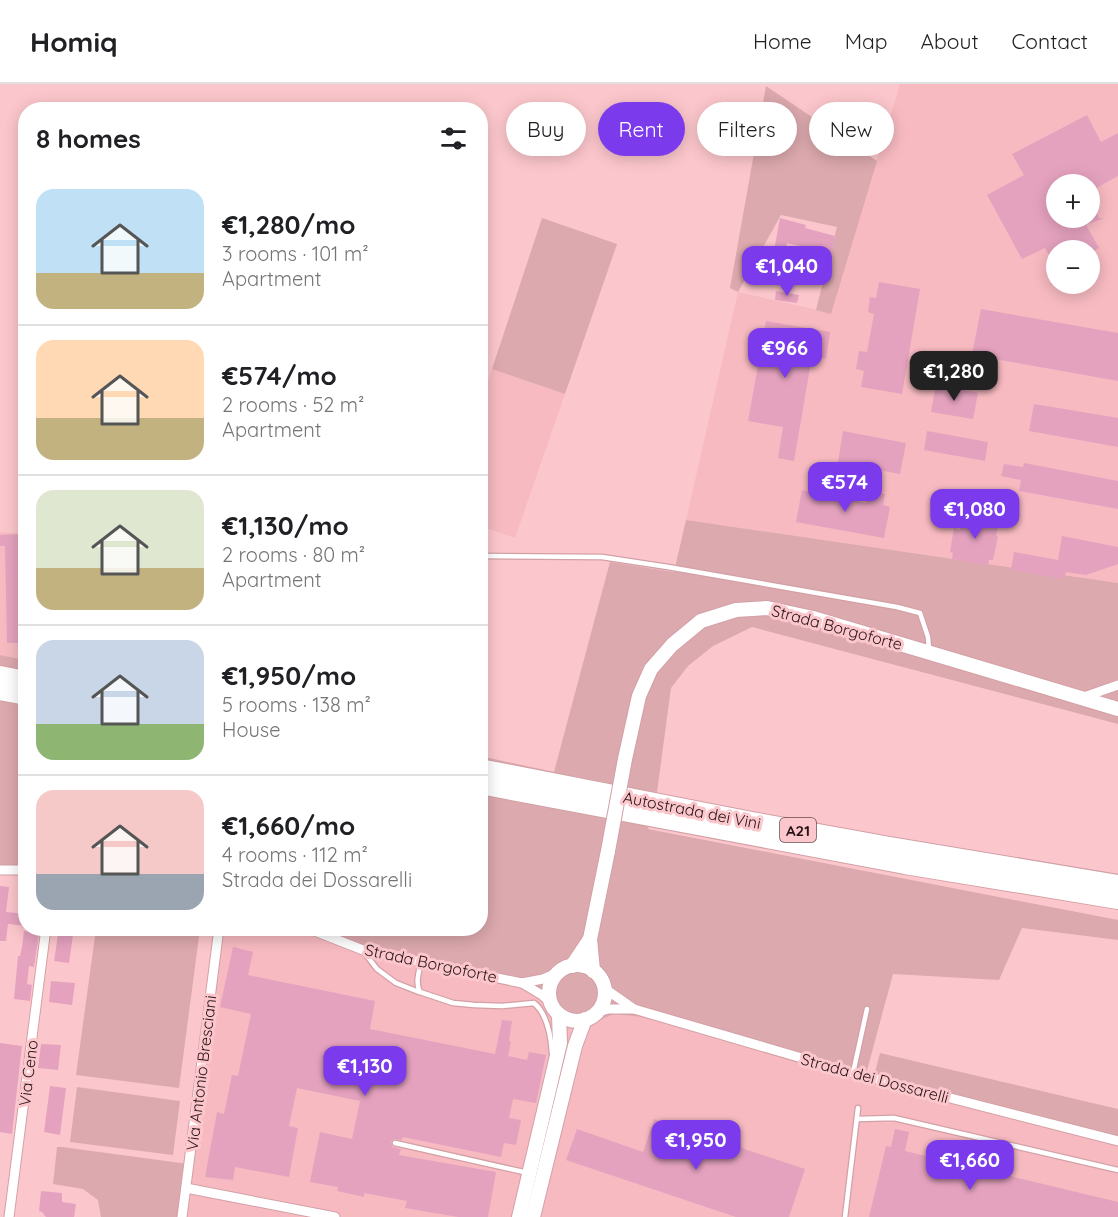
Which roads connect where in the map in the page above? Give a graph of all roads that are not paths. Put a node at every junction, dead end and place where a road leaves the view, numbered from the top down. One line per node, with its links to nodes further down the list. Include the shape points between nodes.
1 (488, 556): 2 (lane, via 602,557 897,607 920,614)
2 (929, 652): 8 (main road, Strada Borgoforte); 21 (main road, Strada Borgoforte, bridge, via 767,608 736,610 701,621 672,645 651,669 639,696)
3 (0, 675): 4 (highway)
4 (18, 678)
5 (1118, 685): 8 (street)
6 (0, 691): 7 (highway)
7 (18, 694)
8 (1080, 699): 9 (main road, Strada Borgoforte)
9 (1118, 710)
10 (488, 770): 15 (highway, Autostrada dei Vini / A21, via 718,815)
11 (488, 787): 12 (highway, Autostrada dei Vini / A21)
12 (905, 865): 16 (highway, Autostrada dei Vini / A21); 17 (highway, via 1011,893)
13 (0, 870): 14 (street)
14 (18, 870)
15 (1118, 884)
16 (1118, 900)
17 (1118, 911)
18 (45, 936): 44 (street, Via Ceno)
19 (218, 936): 43 (street, Via Antonio Bresciani)
20 (327, 936): 22 (street, Strada Borgoforte)
21 (590, 939): 24 (main road); 25 (main road)
22 (363, 950): 23 (street, Strada Borgoforte); 29 (lane, via 377,969)
23 (421, 962): 27 (street, Strada Borgoforte); 29 (lane, via 417,981)
24 (572, 966): 25 (main road); 26 (main road)
25 (594, 971): 28 (main road)
26 (557, 973): 27 (street, Strada Borgoforte); 30 (main road, via 549,988)
27 (522, 983): 30 (street, Strada Borgoforte)
28 (604, 987): 31 (street, Strada dei Dossarelli); 34 (main road, via 603,1000)
29 (420, 992): 35 (lane, via 453,1003 534,1004 549,1029)
30 (551, 1003): 33 (main road)
31 (634, 1009): 34 (street, Strada dei Dossarelli, via 609,1009); 36 (street, Strada dei Dossarelli)
32 (867, 1009): 36 (lane)
33 (559, 1015): 34 (main road, via 572,1020); 35 (main road, via 560,1043)
34 (591, 1016): 42 (main road, via 575,1046)
35 (554, 1070): 42 (main road)
36 (852, 1073): 39 (street, Strada dei Dossarelli)
37 (858, 1108): 38 (lane)
38 (857, 1119): 41 (lane, via 894,1118); 49 (lane)
39 (1118, 1141)
40 (394, 1143): 42 (lane)
41 (1118, 1170)
42 (537, 1174): 47 (main road); 48 (main road)
43 (186, 1188): 45 (street, Via Antonio Bresciani); 46 (street)
44 (9, 1217)
45 (182, 1217)
46 (335, 1217)
47 (519, 1217)
48 (533, 1217)
49 (845, 1217)

